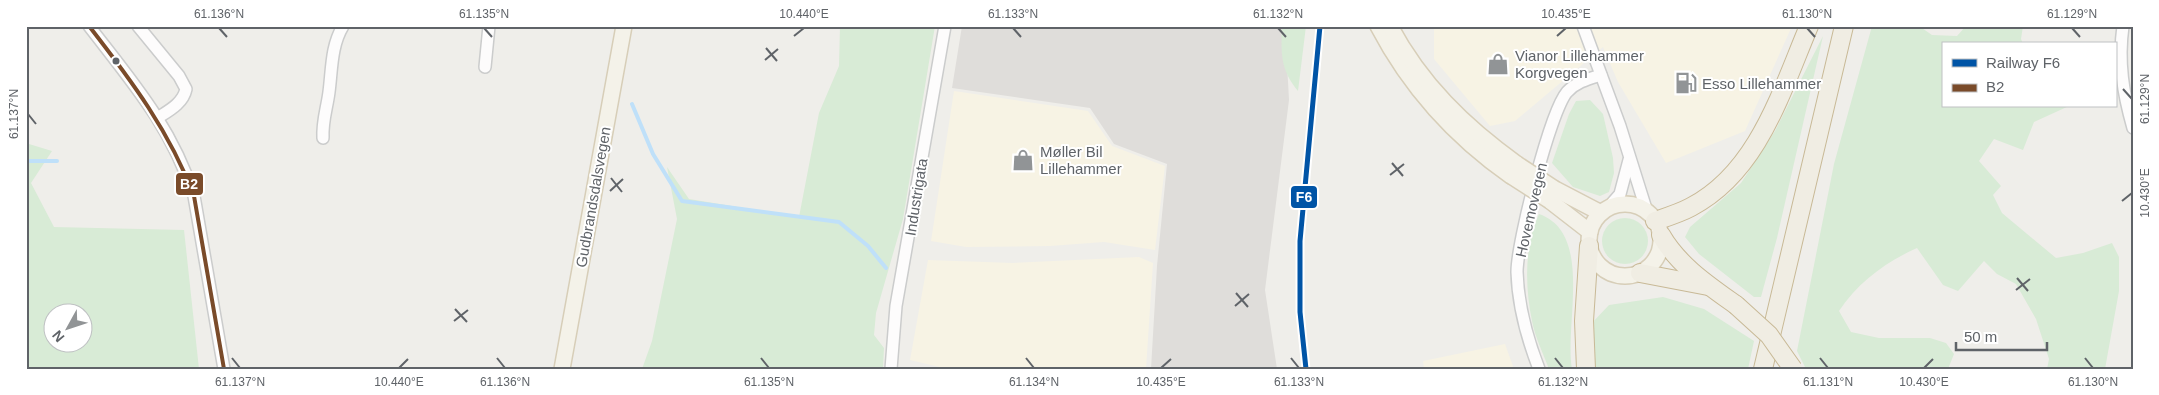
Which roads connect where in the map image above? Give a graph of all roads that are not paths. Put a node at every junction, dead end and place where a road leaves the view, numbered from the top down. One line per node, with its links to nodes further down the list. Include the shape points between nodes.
1 (89, 26): 15 (street)
2 (138, 26): 15 (street, via 186,89 179,103)
3 (343, 26): 17 (street, via 332,52 329,94 322,120)
4 (489, 26): 13 (street)
5 (624, 26): 28 (main road, Gudbrandsdalsvegen)
6 (944, 26): 29 (street, Industrigata, via 896,306)
7 (1378, 26): 19 (main road, via 1401,66 1430,104 1456,131)
8 (1390, 26): 19 (main road, via 1418,72 1438,96)
9 (1583, 26): 14 (street)
10 (1809, 26): 22 (highway, via 1775,106 1742,164 1710,196)
11 (1844, 26): 26 (highway)
12 (2123, 26): 16 (street, via 2120,49 2122,88)
13 (485, 67)
14 (1601, 75): 18 (street); 30 (street, Hovemovegen, via 1576,84 1562,101 1535,183 1520,244 1517,270 1521,312)
15 (159, 117): 27 (street, via 178,152 194,196)
16 (2133, 128)
17 (323, 138)
18 (1629, 160): 21 (street, via 1620,194); 22 (street)
19 (1514, 170): 20 (main road, bridge)
20 (1552, 195): 21 (main road); 23 (main road)
21 (1603, 211): 22 (main road, via 1627,204); 23 (main road, via 1595,220)
22 (1654, 222): 24 (main road, via 1658,254); 25 (highway, via 1670,250)
23 (1590, 239): 24 (main road, via 1595,260 1605,270 1626,276); 31 (highway, via 1584,321)
24 (1640, 273): 25 (highway)
25 (1711, 287): 32 (highway, bridge, via 1769,335)
26 (1766, 364)
27 (224, 369)
28 (562, 369)
29 (891, 369)
30 (1539, 369)
31 (1586, 369)
32 (1793, 369)

